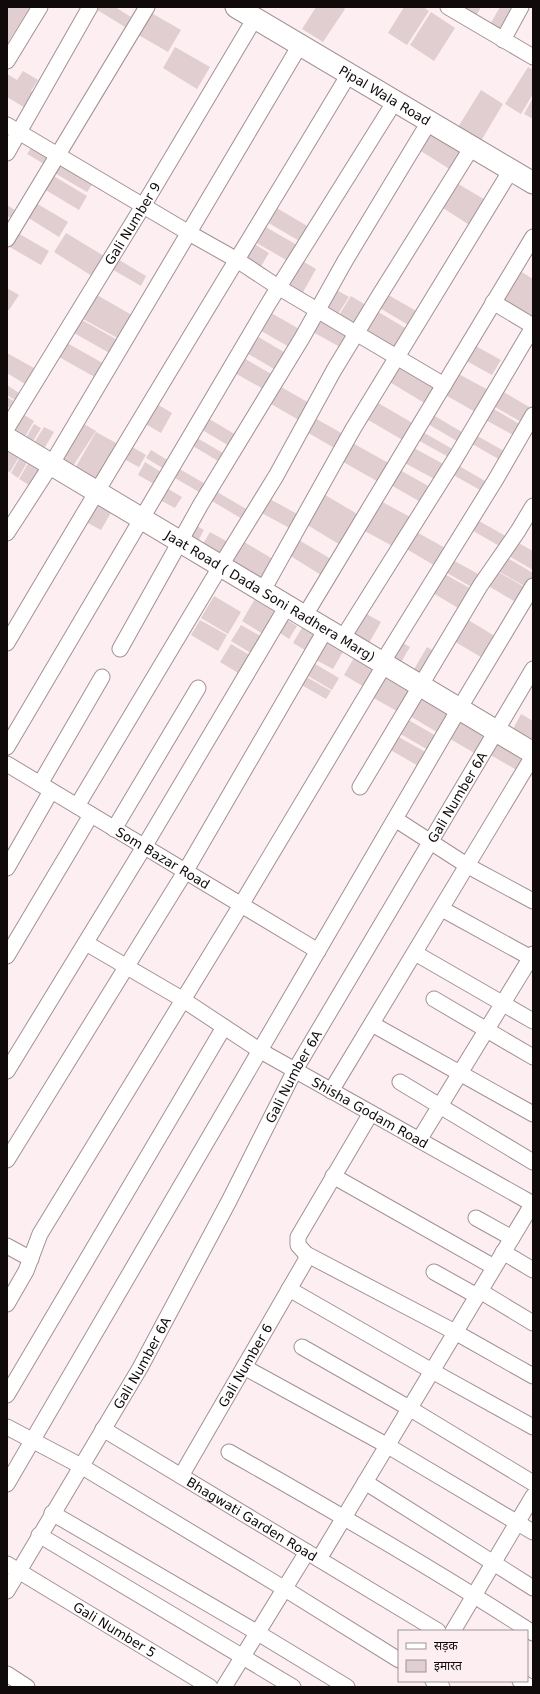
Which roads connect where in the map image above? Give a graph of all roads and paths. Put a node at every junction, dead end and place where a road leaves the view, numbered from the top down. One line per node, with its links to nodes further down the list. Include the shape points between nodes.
1 (40, 7): 11 (street)
2 (90, 7): 15 (street)
3 (147, 7): 18 (street)
4 (236, 7): 7 (street, Pipal Wala Road)
5 (521, 7): 8 (street)
6 (456, 9): 8 (street)
7 (254, 18): 9 (street, Pipal Wala Road); 21 (street, Gali Number 9)
8 (503, 40): 10 (street)
9 (300, 45): 12 (street, Pipal Wala Road); 22 (street)
10 (533, 57)
11 (7, 61)
12 (349, 74): 13 (street, Pipal Wala Road); 25 (street)
13 (395, 101): 14 (street, Pipal Wala Road); 26 (street)
14 (429, 122): 16 (street, Pipal Wala Road); 28 (street)
15 (13, 129): 17 (street); 18 (street)
16 (472, 147): 19 (street, Pipal Wala Road); 30 (street)
17 (7, 152)
18 (58, 155): 21 (street); 24 (street)
19 (511, 170): 20 (street, Pipal Wala Road); 31 (street)
20 (533, 183)
21 (143, 206): 22 (street); 34 (street, Gali Number 9)
22 (189, 234): 25 (street); 36 (street)
23 (533, 237): 27 (street)
24 (7, 239)
25 (237, 260): 26 (street); 37 (street)
26 (278, 287): 28 (street); 39 (street)
27 (494, 302): 29 (street); 32 (street)
28 (318, 310): 30 (street); 41 (street, via 200,504)
29 (533, 326): 47 (street, via 454,459)
30 (356, 333): 31 (street); 42 (street, via 276,476)
31 (397, 357): 32 (street); 44 (street, via 353,429)
32 (444, 385): 46 (street)
33 (533, 415): 50 (street)
34 (7, 428)
35 (7, 438): 36 (street, Jaat Road ( Dada Soni Radhera Marg))
36 (51, 465): 37 (street, Jaat Road ( Dada Soni Radhera Marg)); 40 (street)
37 (96, 492): 39 (street, Jaat Road ( Dada Soni Radhera Marg)); 48 (street)
38 (533, 506): 53 (street, via 480,586)
39 (141, 519): 41 (street, Jaat Road ( Dada Soni Radhera Marg)); 57 (street)
40 (7, 533)
41 (180, 543): 42 (street, Jaat Road ( Dada Soni Radhera Marg)); 49 (street)
42 (220, 567): 44 (street, Jaat Road ( Dada Soni Radhera Marg)); 62 (street)
43 (533, 586): 55 (street)
44 (262, 592): 45 (street, Jaat Road ( Dada Soni Radhera Marg))
45 (287, 606): 46 (street, Jaat Road ( Dada Soni Radhera Marg)); 67 (street)
46 (304, 617): 47 (street, Jaat Road ( Dada Soni Radhera Marg))
47 (334, 634): 50 (street, Jaat Road ( Dada Soni Radhera Marg)); 70 (street)
48 (7, 643)
49 (120, 649)
50 (383, 664): 53 (street, Jaat Road ( Dada Soni Radhera Marg)); 72 (street)
51 (533, 669): 56 (street, Gali Number 6A)
52 (102, 677): 60 (street)
53 (421, 686): 55 (street, Jaat Road ( Dada Soni Radhera Marg)); 61 (street)
54 (198, 688): 65 (street)
55 (459, 709): 56 (street, Jaat Road ( Dada Soni Radhera Marg)); 64 (street)
56 (496, 730): 58 (street, Jaat Road ( Dada Soni Radhera Marg)); 66 (street, Gali Number 6A)
57 (7, 747)
58 (533, 755): 68 (street)
59 (8, 767): 60 (street, Som Bazar Road)
60 (46, 787): 62 (street, Som Bazar Road); 69 (street)
61 (360, 787)
62 (77, 806): 63 (street, Som Bazar Road)
63 (91, 815): 65 (street, Som Bazar Road); 77 (street)
64 (395, 819): 66 (street); 75 (street)
65 (114, 829): 67 (street, Som Bazar Road)
66 (430, 842): 68 (street); 89 (street, Gali Number 6A)
67 (144, 847): 70 (street, Som Bazar Road); 74 (street)
68 (468, 866): 71 (street); 73 (street)
69 (7, 868)
70 (186, 872): 72 (street, Som Bazar Road); 79 (street)
71 (533, 901)
72 (241, 905): 75 (street, Som Bazar Road); 80 (street)
73 (442, 909): 76 (street); 78 (street)
74 (86, 942): 79 (street, Shisha Godam Road); 90 (street)
75 (318, 951): 87 (street)
76 (415, 953): 82 (street); 84 (street)
77 (7, 956)
78 (532, 957): 82 (street)
79 (128, 967): 80 (street, Shisha Godam Road); 98 (street)
80 (182, 999): 85 (street, Shisha Godam Road); 107 (street, via 40,1234)
81 (434, 999): 86 (street)
82 (504, 1003): 83 (street); 86 (street)
83 (533, 1021)
84 (372, 1024): 91 (street); 93 (street)
85 (224, 1027): 87 (street, Shisha Godam Road); 120 (street)
86 (487, 1030): 88 (street); 91 (street)
87 (259, 1050): 89 (street, Shisha Godam Road); 125 (street)
88 (533, 1057)
89 (295, 1070): 93 (street, Shisha Godam Road); 124 (street, Gali Number 6A, via 140,1368)
90 (7, 1071)
91 (461, 1072): 94 (street); 96 (street)
92 (400, 1082): 94 (street)
93 (331, 1091): 95 (street, Shisha Godam Road)
94 (441, 1106): 97 (street); 99 (street)
95 (371, 1113): 97 (street, Shisha Godam Road); 100 (street)
96 (533, 1114)
97 (419, 1140): 101 (street, Shisha Godam Road)
98 (7, 1160)
99 (533, 1162)
100 (333, 1176): 106 (street, via 298,1237 298,1245); 108 (street)
101 (533, 1204): 103 (street)
102 (476, 1218): 103 (street)
103 (512, 1238): 105 (street)
104 (7, 1246): 107 (street)
105 (503, 1252): 108 (street); 109 (street)
106 (306, 1254): 111 (street, Gali Number 6, via 306,1260); 115 (street)
107 (31, 1259): 113 (street)
108 (494, 1267): 112 (street)
109 (533, 1270)
110 (434, 1272): 112 (street)
111 (289, 1289): 117 (street, Gali Number 6); 118 (street)
112 (478, 1294): 114 (street); 115 (street)
113 (7, 1304)
114 (533, 1323)
115 (455, 1332): 118 (street); 119 (street)
116 (302, 1347): 121 (street)
117 (244, 1367): 126 (street); 129 (street, Gali Number 6)
118 (432, 1372): 121 (street); 123 (street)
119 (533, 1376)
120 (7, 1395)
121 (409, 1408): 126 (street); 131 (street)
122 (7, 1427): 125 (street)
123 (533, 1427)
124 (103, 1429): 128 (street); 129 (street, Bhagwati Garden Road)
125 (32, 1441): 128 (street); 132 (street)
126 (388, 1446): 130 (street); 136 (street)
127 (229, 1452): 135 (street)
128 (81, 1466): 134 (street); 143 (street)
129 (181, 1476): 139 (street, Bhagwati Garden Road)
130 (365, 1482): 135 (street); 140 (street)
131 (533, 1483)
132 (7, 1484)
133 (533, 1496): 136 (street)
134 (52, 1513): 138 (street); 148 (street)
135 (344, 1517): 139 (street); 145 (street)
136 (518, 1522): 137 (street); 140 (street)
137 (533, 1532)
138 (40, 1535): 141 (street); 150 (street)
139 (313, 1556): 143 (street); 146 (street, Bhagwati Garden Road)
140 (494, 1562): 142 (street); 145 (street)
141 (13, 1567): 144 (street); 154 (street, Gali Number 5)
142 (533, 1588)
143 (285, 1589): 148 (street); 151 (street)
144 (7, 1591)
145 (474, 1595): 147 (street); 149 (street)
146 (436, 1630)
147 (454, 1630)
148 (258, 1633): 150 (street); 157 (street)
149 (533, 1633)
150 (243, 1657): 155 (street); 156 (street)
151 (398, 1659)
152 (7, 1674): 153 (street)
153 (27, 1687)
154 (210, 1687)
155 (224, 1687)
156 (293, 1687)
157 (347, 1687)

